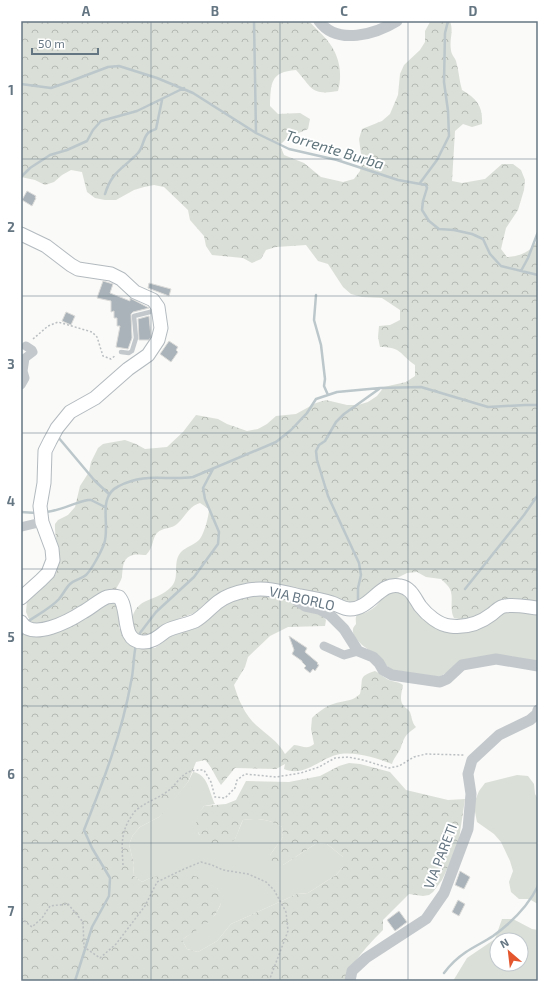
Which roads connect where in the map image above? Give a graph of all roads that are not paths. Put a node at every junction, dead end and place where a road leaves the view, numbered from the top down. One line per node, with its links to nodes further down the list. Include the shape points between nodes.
1 (319, 21): 2 (street, via 334,32 356,36 378,31)
2 (397, 21)
3 (21, 234): 4 (main road, via 46,246 78,269 116,276 135,292 153,300)
4 (158, 308): 6 (lane, via 134,316 136,338 132,351); 8 (main road, via 160,334 148,355 95,398 70,412 53,434 45,451 40,506)
5 (26, 346): 7 (street, via 32,352 24,358 25,378)
6 (121, 352)
7 (21, 385)
8 (42, 522): 9 (street); 11 (main road, via 52,549 53,560 48,573)
9 (21, 527)
10 (287, 593): 12 (main road, VIA BORLO, via 356,609 368,603 385,588 400,586 411,591 430,616 444,625 451,626 476,624 504,606); 13 (main road, VIA BORLO, via 268,588 234,593 219,601 196,620 168,630 146,642 135,640 131,636 126,626 122,600 115,596 46,629 32,630); 15 (street, via 305,606 320,609 330,615 344,629)
11 (21, 598)
12 (538, 608)
13 (21, 622)
14 (324, 646): 15 (street, via 344,655)
15 (358, 651): 16 (street, via 373,657 383,670 392,675 440,682 462,665 496,659)
16 (538, 666)
17 (538, 710): 18 (street, VIA PARETI, via 530,720 499,735 472,760 468,774 471,794 468,829 444,893 426,918 366,958 352,971)
18 (350, 981)

